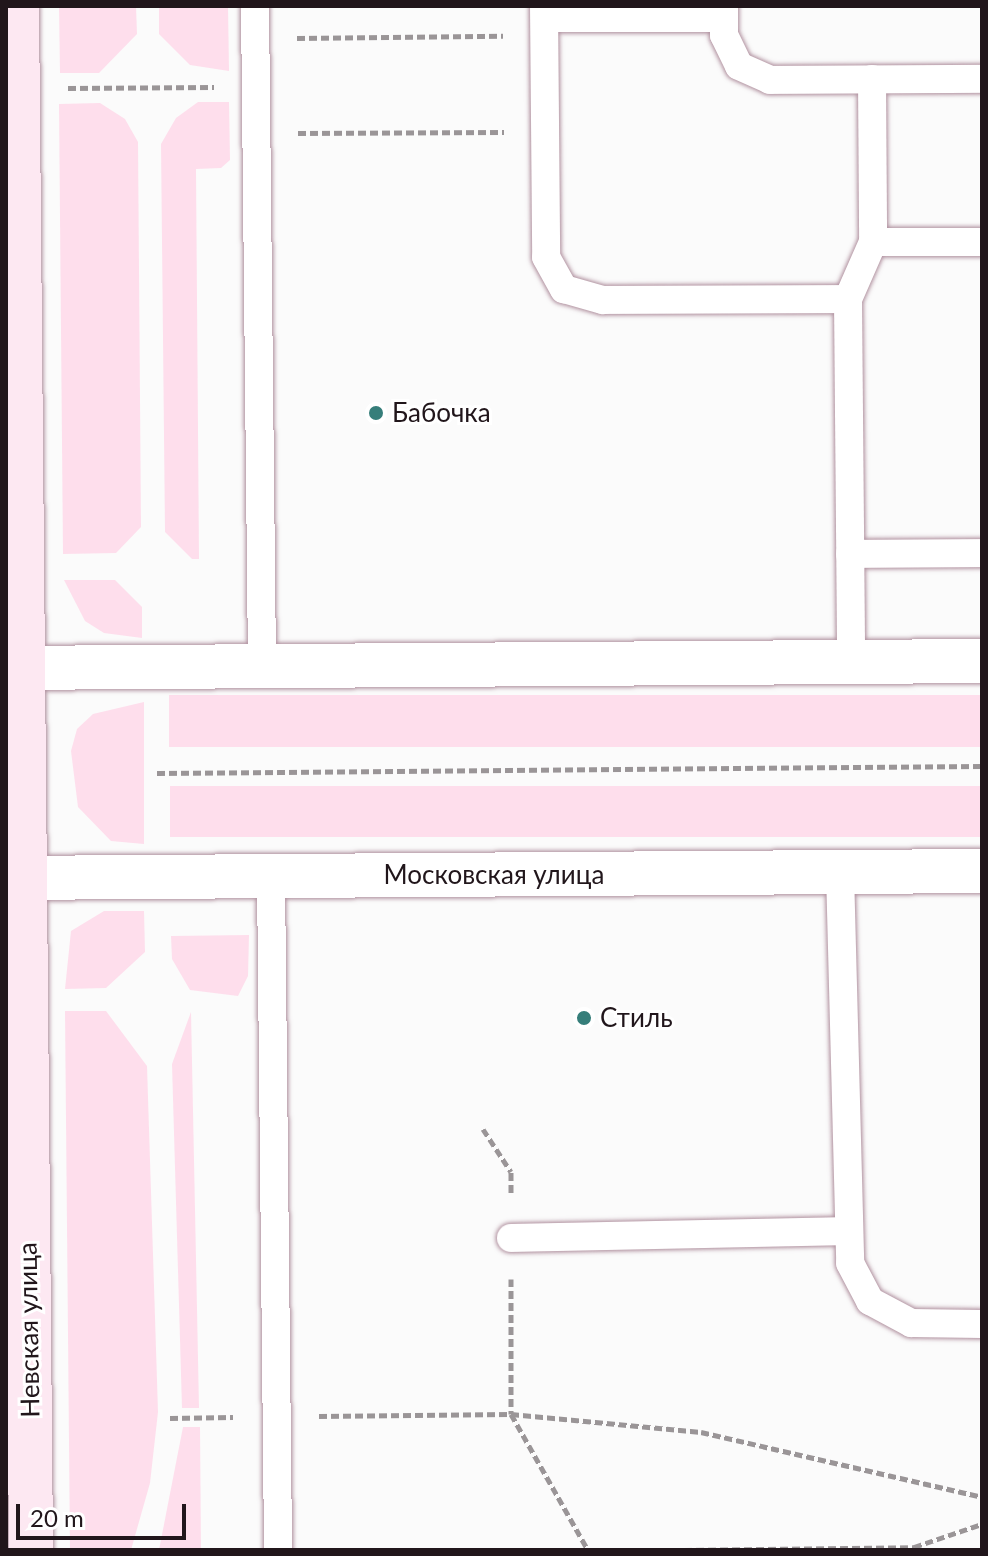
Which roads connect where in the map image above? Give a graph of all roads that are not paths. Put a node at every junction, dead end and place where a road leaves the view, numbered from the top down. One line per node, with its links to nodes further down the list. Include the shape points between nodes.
1 (17, 6): 14 (street, Невская улица)
2 (255, 6): 15 (lane)
3 (724, 12): 4 (lane); 5 (lane, via 739,66 770,80)
4 (544, 20): 9 (lane, via 546,257 564,289 603,300)
5 (872, 79): 6 (lane); 7 (lane)
6 (982, 79)
7 (873, 242): 8 (lane); 9 (lane)
8 (982, 242)
9 (848, 299): 11 (lane)
10 (982, 553): 11 (lane)
11 (850, 554): 13 (lane)
12 (982, 661): 13 (street)
13 (851, 663): 15 (street)
14 (14, 668): 15 (street); 19 (street, Невская улица)
15 (262, 668)
16 (982, 871): 17 (street, Московская улица)
17 (840, 872): 18 (street, Московская улица); 20 (lane)
18 (271, 877): 19 (street, Московская улица); 24 (lane)
19 (15, 878): 23 (street, Невская улица)
20 (849, 1231): 21 (lane); 22 (lane, via 850,1263 870,1301 911,1323)
21 (511, 1238)
22 (982, 1324)
23 (31, 1550)
24 (278, 1550)

